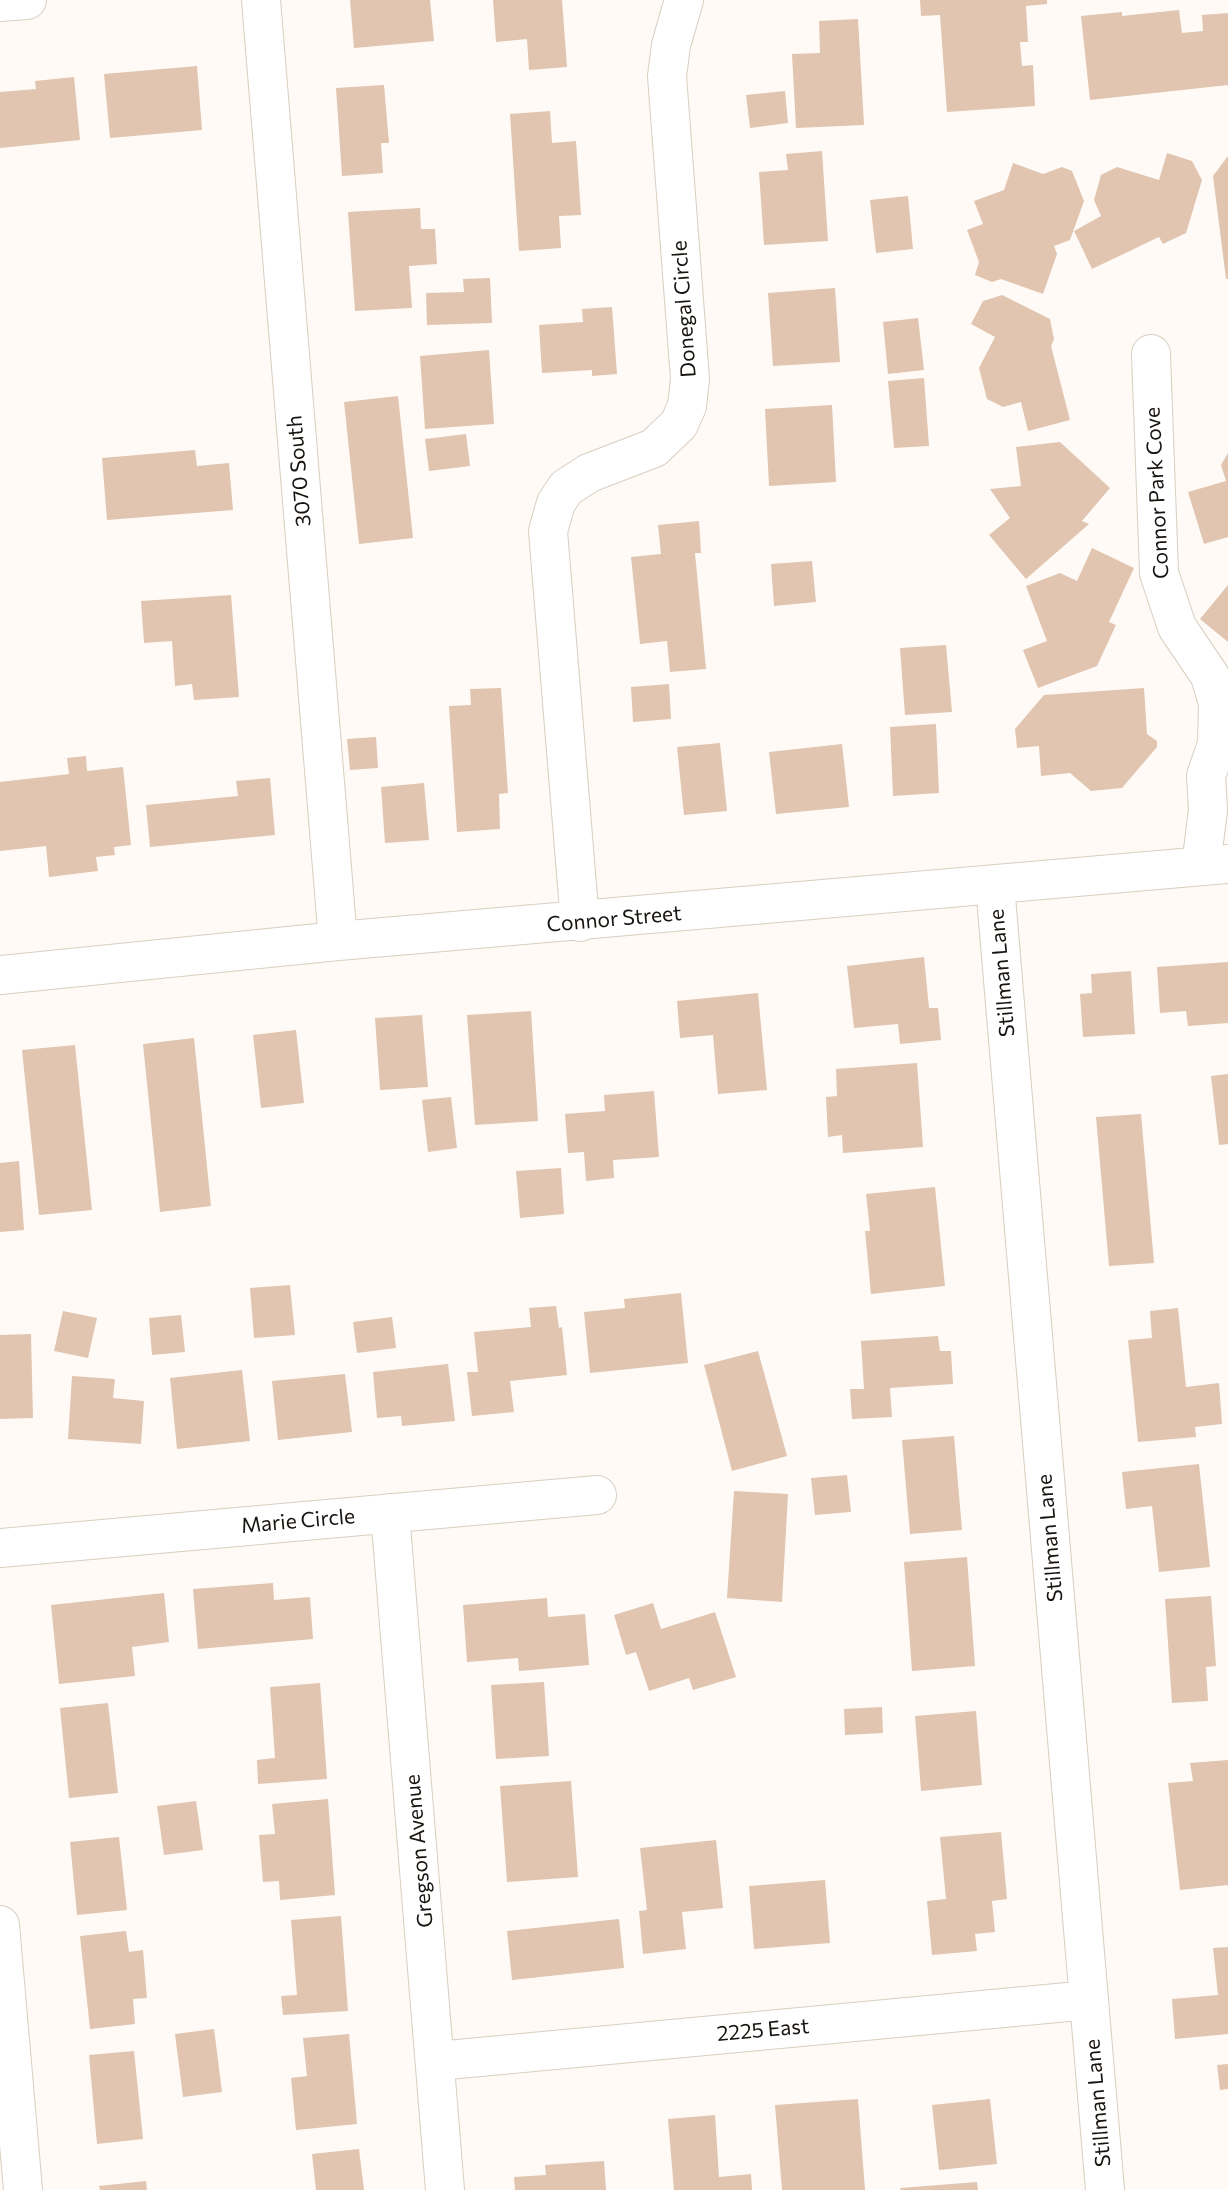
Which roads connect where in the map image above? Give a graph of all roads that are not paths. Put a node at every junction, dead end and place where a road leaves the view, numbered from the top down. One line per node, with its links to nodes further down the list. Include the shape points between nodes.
1 (27, 0): 4 (street)
2 (261, 0): 10 (street, 3070 South)
3 (684, 0): 9 (street, Donegal Circle, via 667,76 690,379 687,406 679,424 654,448 589,473 566,488 548,531)
4 (0, 2)
5 (1151, 354): 6 (street, Connor Park Cove, via 1159,573 1177,627 1216,691)
6 (1223, 757): 7 (street, Connor Park Cove, via 1206,776)
7 (1214, 865): 8 (street, Connor Street)
8 (995, 885): 9 (street, Connor Street); 16 (street, Stillman Lane)
9 (580, 922): 10 (street, Connor Street)
10 (338, 941): 11 (street, Connor Street)
11 (0, 975)
12 (597, 1495): 13 (street, Marie Circle)
13 (390, 1513): 14 (street, Marie Circle); 17 (street, Gregson Avenue)
14 (0, 1548)
15 (0, 1925): 18 (street)
16 (1090, 2000): 17 (street, 2225 East); 20 (street, Stillman Lane)
17 (437, 2061): 19 (street, Gregson Avenue)
18 (23, 2190)
19 (445, 2190)
20 (1105, 2190)

